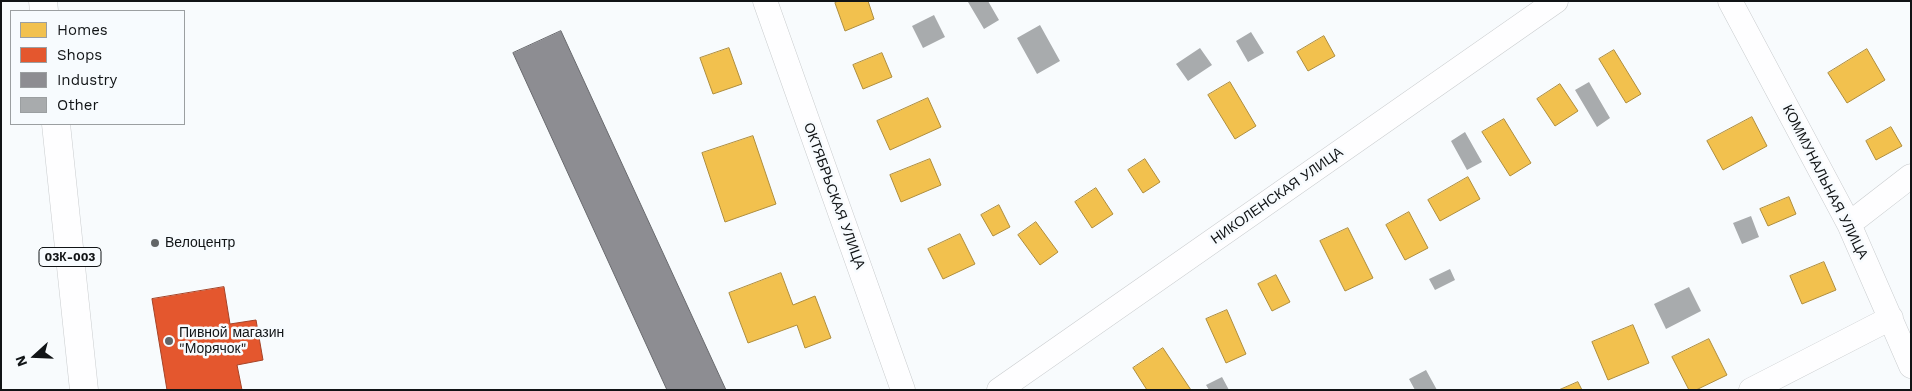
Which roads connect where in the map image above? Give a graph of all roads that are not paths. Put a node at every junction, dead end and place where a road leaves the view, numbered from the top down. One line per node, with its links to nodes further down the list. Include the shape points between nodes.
1 (765, 1): 10 (street, ОКТЯБРЬСКАЯ УЛИЦА)
2 (1556, 1): 11 (street, НИКОЛЕНСКАЯ УЛИЦА)
3 (1730, 1): 6 (street, КОММУНАЛЬНАЯ УЛИЦА)
4 (56, 125): 9 (main road, 03К-003)
5 (1911, 176): 6 (street)
6 (1850, 224): 7 (street, КОММУНАЛЬНАЯ УЛИЦА)
7 (1891, 318): 8 (street, КОММУНАЛЬНАЯ УЛИЦА); 12 (street)
8 (1911, 366)
9 (84, 390)
10 (904, 390)
11 (999, 390)
12 (1752, 390)

